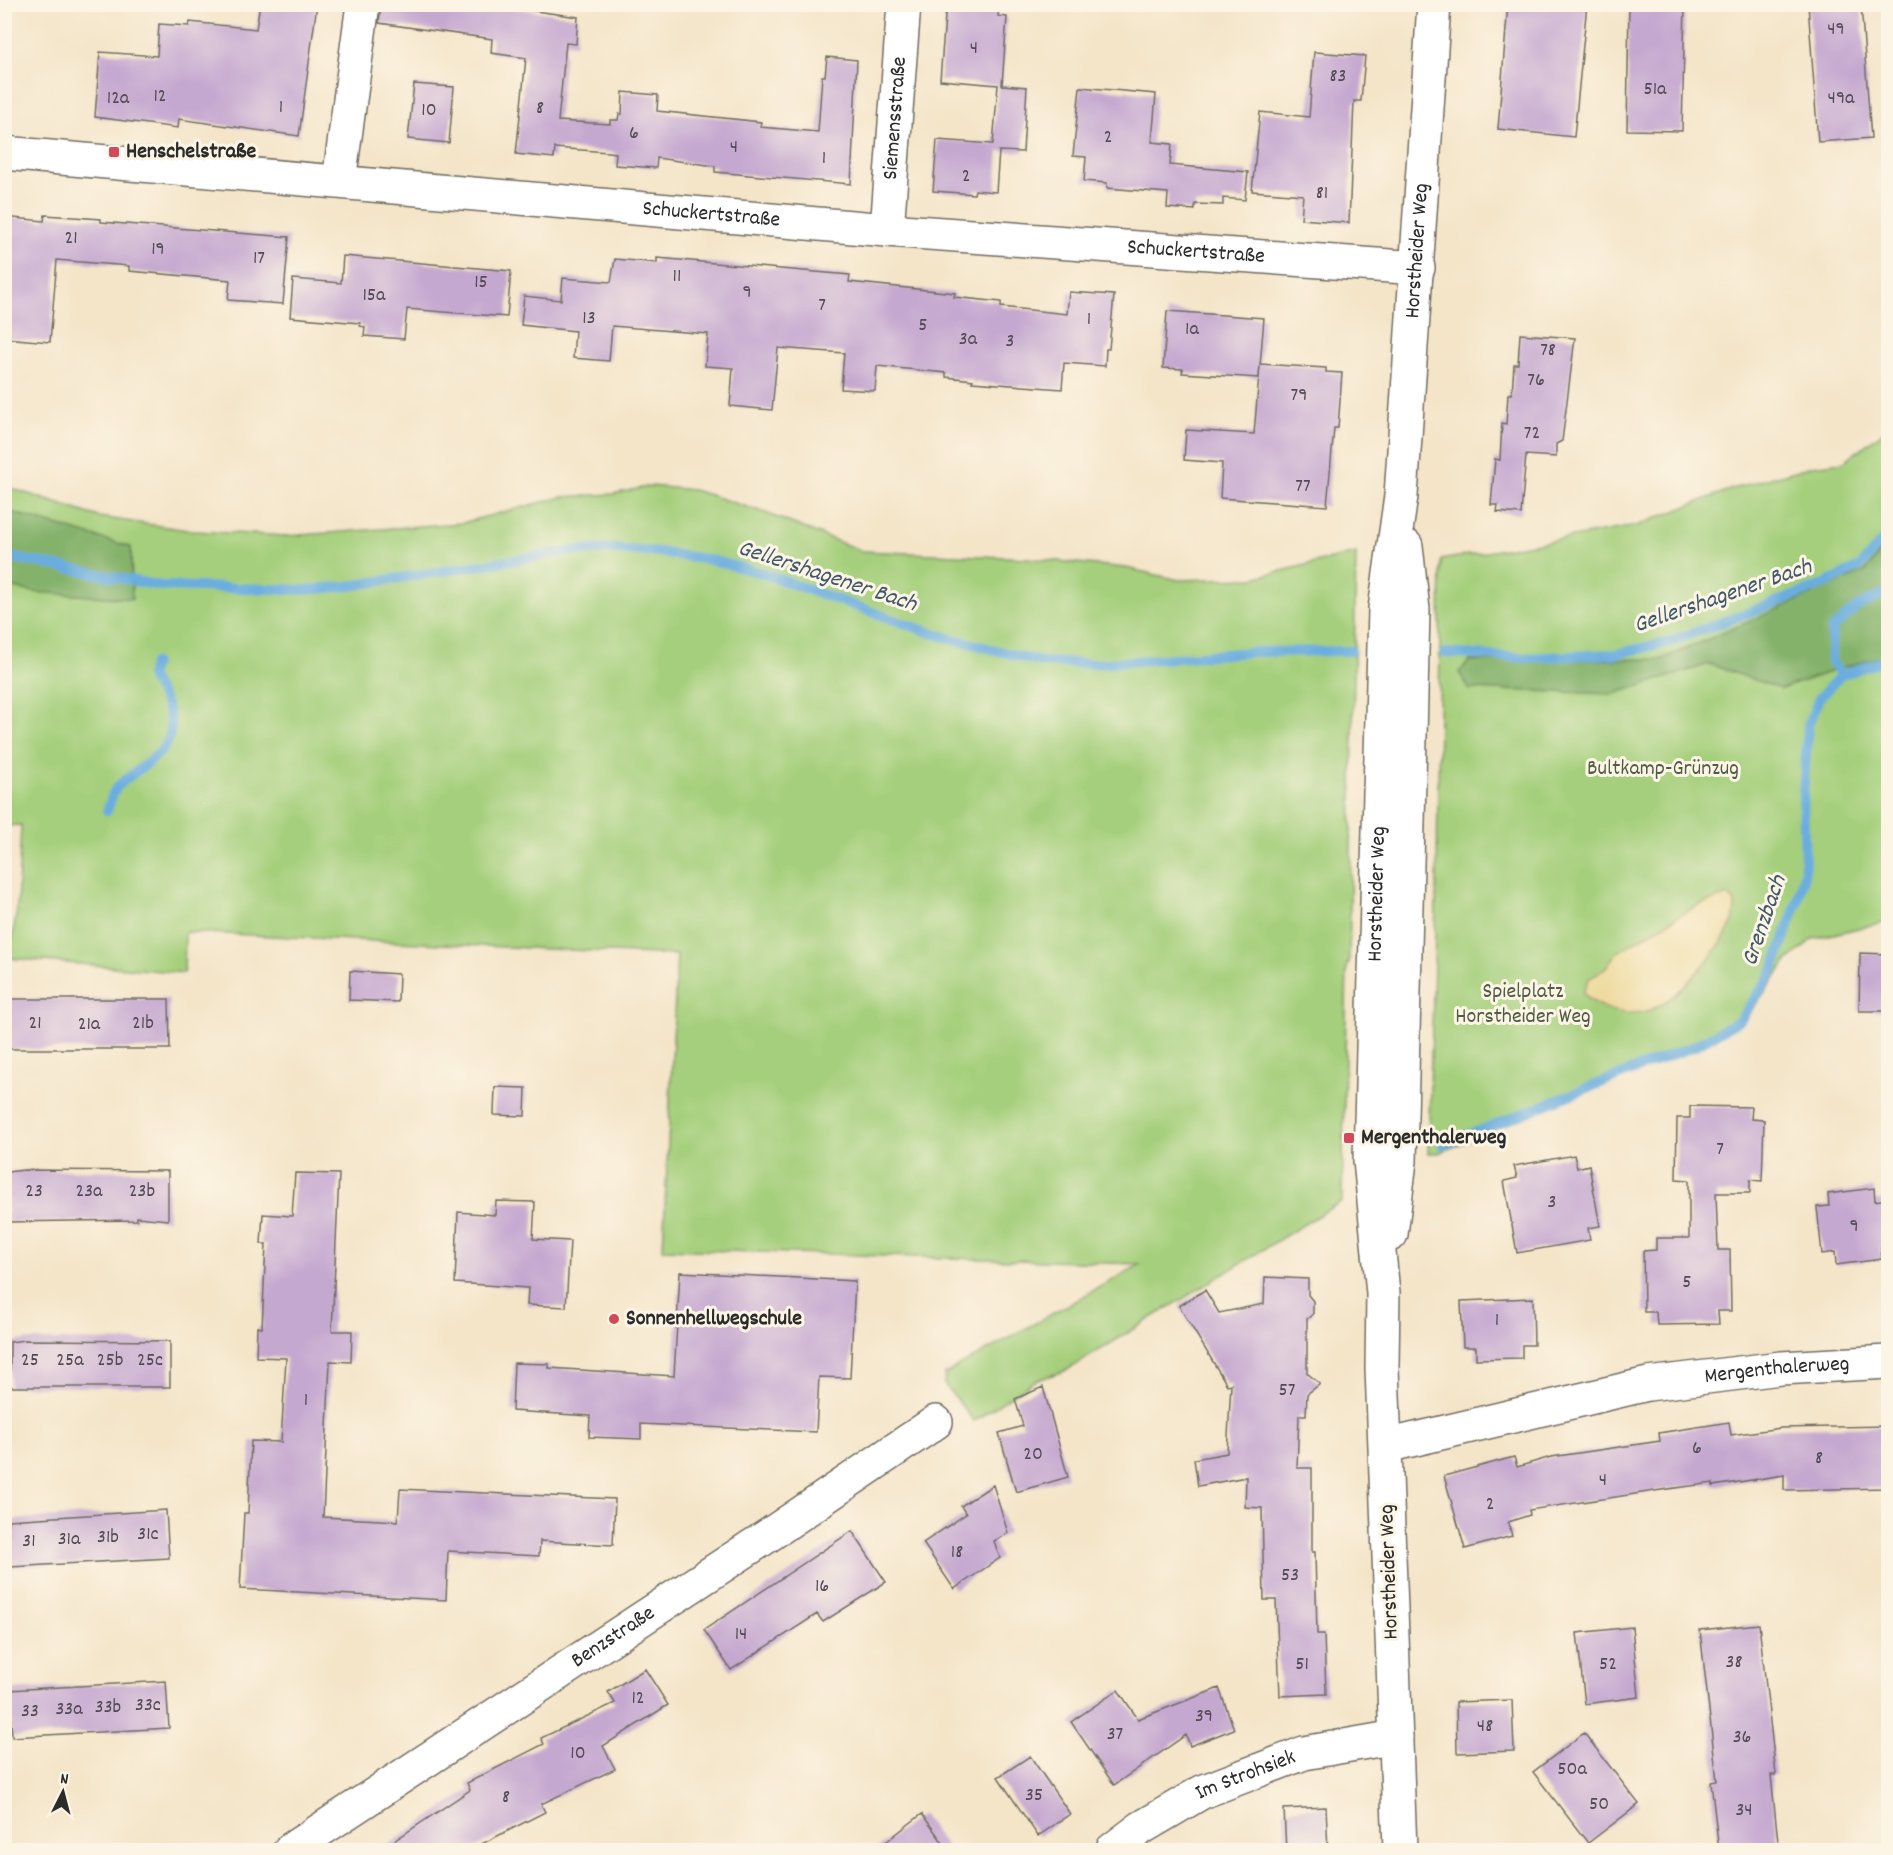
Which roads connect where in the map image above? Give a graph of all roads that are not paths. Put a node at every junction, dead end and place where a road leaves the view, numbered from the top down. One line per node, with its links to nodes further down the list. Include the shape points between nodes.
1 (363, 4): 5 (street)
2 (904, 4): 6 (street, Siemensstraße)
3 (1434, 4): 7 (street, Horstheider Weg)
4 (4, 153): 5 (street, Schuckertstraße)
5 (339, 181): 6 (street, Schuckertstraße)
6 (887, 230): 7 (street, Schuckertstraße)
7 (1418, 268): 10 (street, Horstheider Weg, via 1401,496 1413,610 1400,1161 1383,1293)
8 (1888, 1362): 10 (street, Mergenthalerweg, via 1781,1368 1648,1384)
9 (936, 1422): 12 (street, Benzstraße)
10 (1386, 1446): 11 (street, Horstheider Weg)
11 (1396, 1737): 13 (street, Im Strohsiek, via 1304,1753 1202,1792 1140,1828); 14 (street, Horstheider Weg)
12 (290, 1851)
13 (1112, 1851)
14 (1400, 1851)

